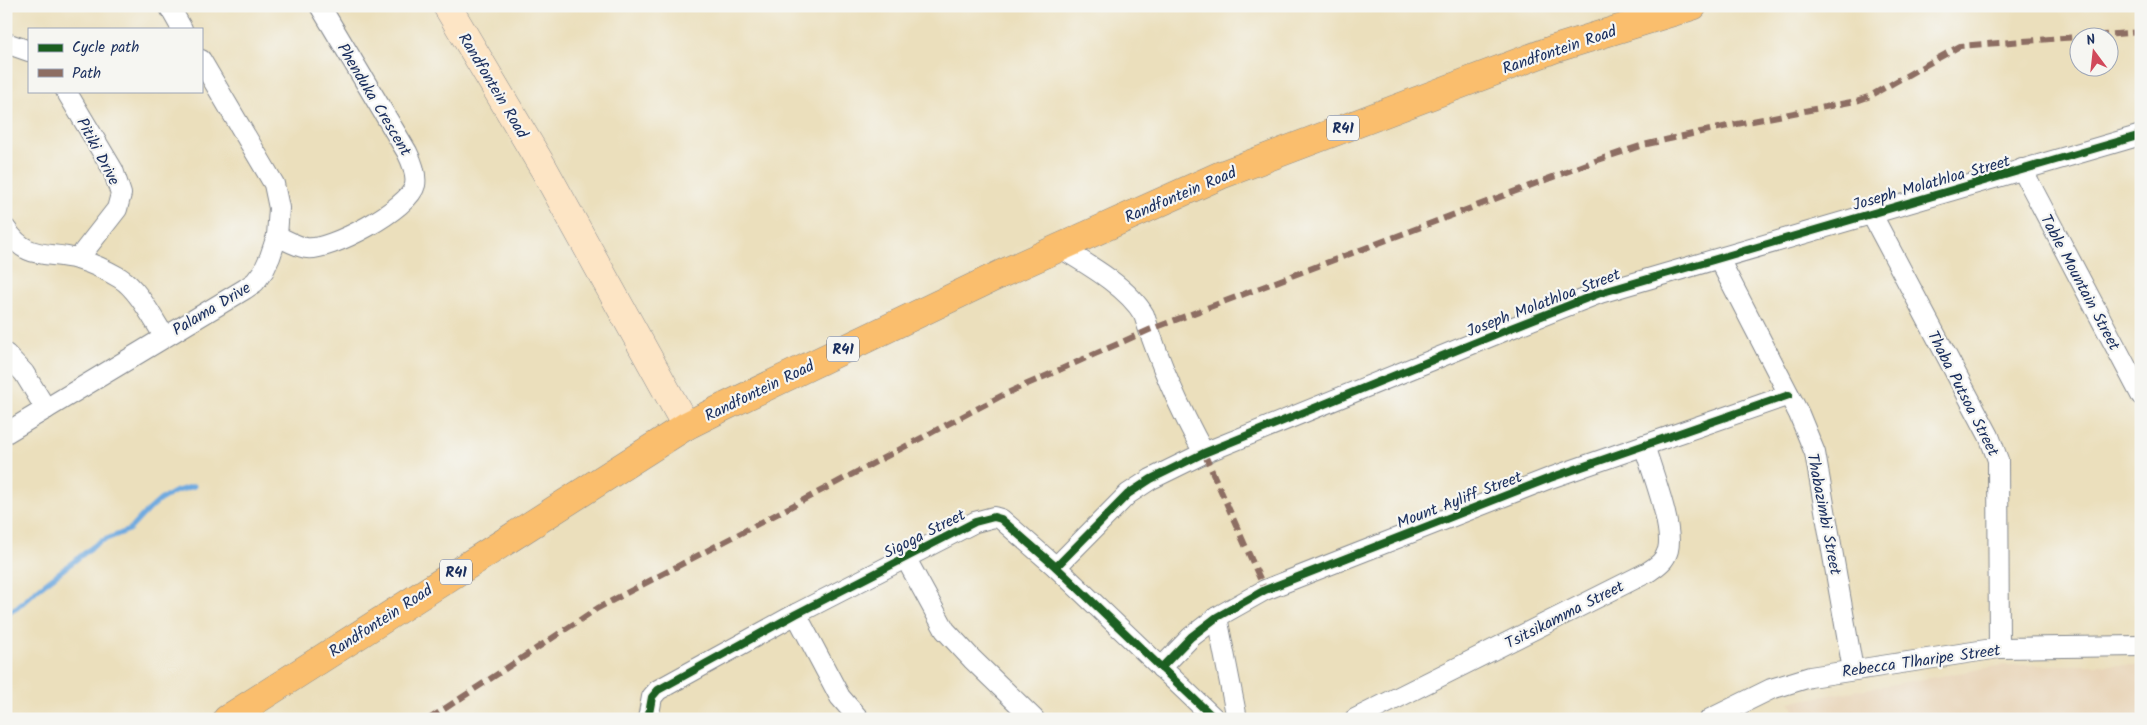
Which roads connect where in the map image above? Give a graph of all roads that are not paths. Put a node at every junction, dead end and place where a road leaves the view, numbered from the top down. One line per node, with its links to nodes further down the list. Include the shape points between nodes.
1 (169, 6): 5 (street)
2 (320, 6): 14 (street, Phenduka Crescent, via 407,152 413,165 415,186 404,203 340,241 306,248)
3 (448, 6): 23 (street, Randfontein Road, via 544,169)
4 (1694, 6): 15 (main road, Randfontein Road / R41, via 1554,49 1349,126 1221,175)
5 (181, 28)
6 (6, 44): 7 (street)
7 (28, 51)
8 (202, 62): 14 (street, Palama Drive, via 274,184 279,208)
9 (67, 92): 16 (street, Pitiki Drive, via 113,170 121,194 118,209)
10 (2141, 136): 11 (street, Joseph Molathloa Street)
11 (2022, 169): 12 (street, Joseph Molathloa Street); 21 (street, Table Mountain Street)
12 (1871, 213): 17 (street, Joseph Molathloa Street); 32 (street, Thaba Putsoa Street, via 1989,436 1998,460)
13 (6, 229): 16 (street, via 31,252)
14 (278, 236): 18 (street, Palama Drive, via 264,270 255,282)
15 (1059, 247): 23 (main road, Randfontein Road / R41); 26 (street, via 1106,278 1140,307 1180,410)
16 (78, 259): 18 (street, via 128,283)
17 (1719, 259): 20 (street, Thabazimbi Street); 26 (street, Joseph Molathloa Street, via 1600,293)
18 (164, 336): 22 (street, Palama Drive)
19 (6, 354): 22 (street, via 24,373)
20 (1789, 395): 25 (street, Mount Ayliff Street); 34 (street, Thabazimbi Street, via 1815,454)
21 (2141, 395)
22 (46, 409): 24 (street, Palama Drive)
23 (686, 426): 35 (main road, Randfontein Road / R41)
24 (6, 433)
25 (1644, 445): 30 (street, Mount Ayliff Street, via 1550,478 1265,590); 41 (street, Tsitsikamma Street, via 1668,527 1668,550 1662,563)
26 (1204, 453): 28 (street, Joseph Molathloa Street, via 1128,494)
27 (905, 557): 28 (street, Sigoga Street, via 975,522 994,517 1001,518); 29 (street, Sigoga Street); 38 (street, via 945,630)
28 (1056, 567): 33 (street, Sigoga Street)
29 (796, 614): 36 (street, Sigoga Street, via 658,690 652,697); 37 (street, via 840,697)
30 (1218, 617): 33 (street, Mount Ayliff Street, via 1191,637); 40 (street)
31 (2141, 646): 32 (street, Rebecca Tlharipe Street)
32 (1998, 648): 34 (street, Rebecca Tlharipe Street)
33 (1161, 668): 39 (street, Sigoga Street)
34 (1853, 670): 42 (street, Rebecca Tlharipe Street, via 1785,683)
35 (227, 719)
36 (648, 719)
37 (860, 719)
38 (1034, 719)
39 (1215, 719)
40 (1237, 719)
41 (1355, 719)
42 (1710, 719)

